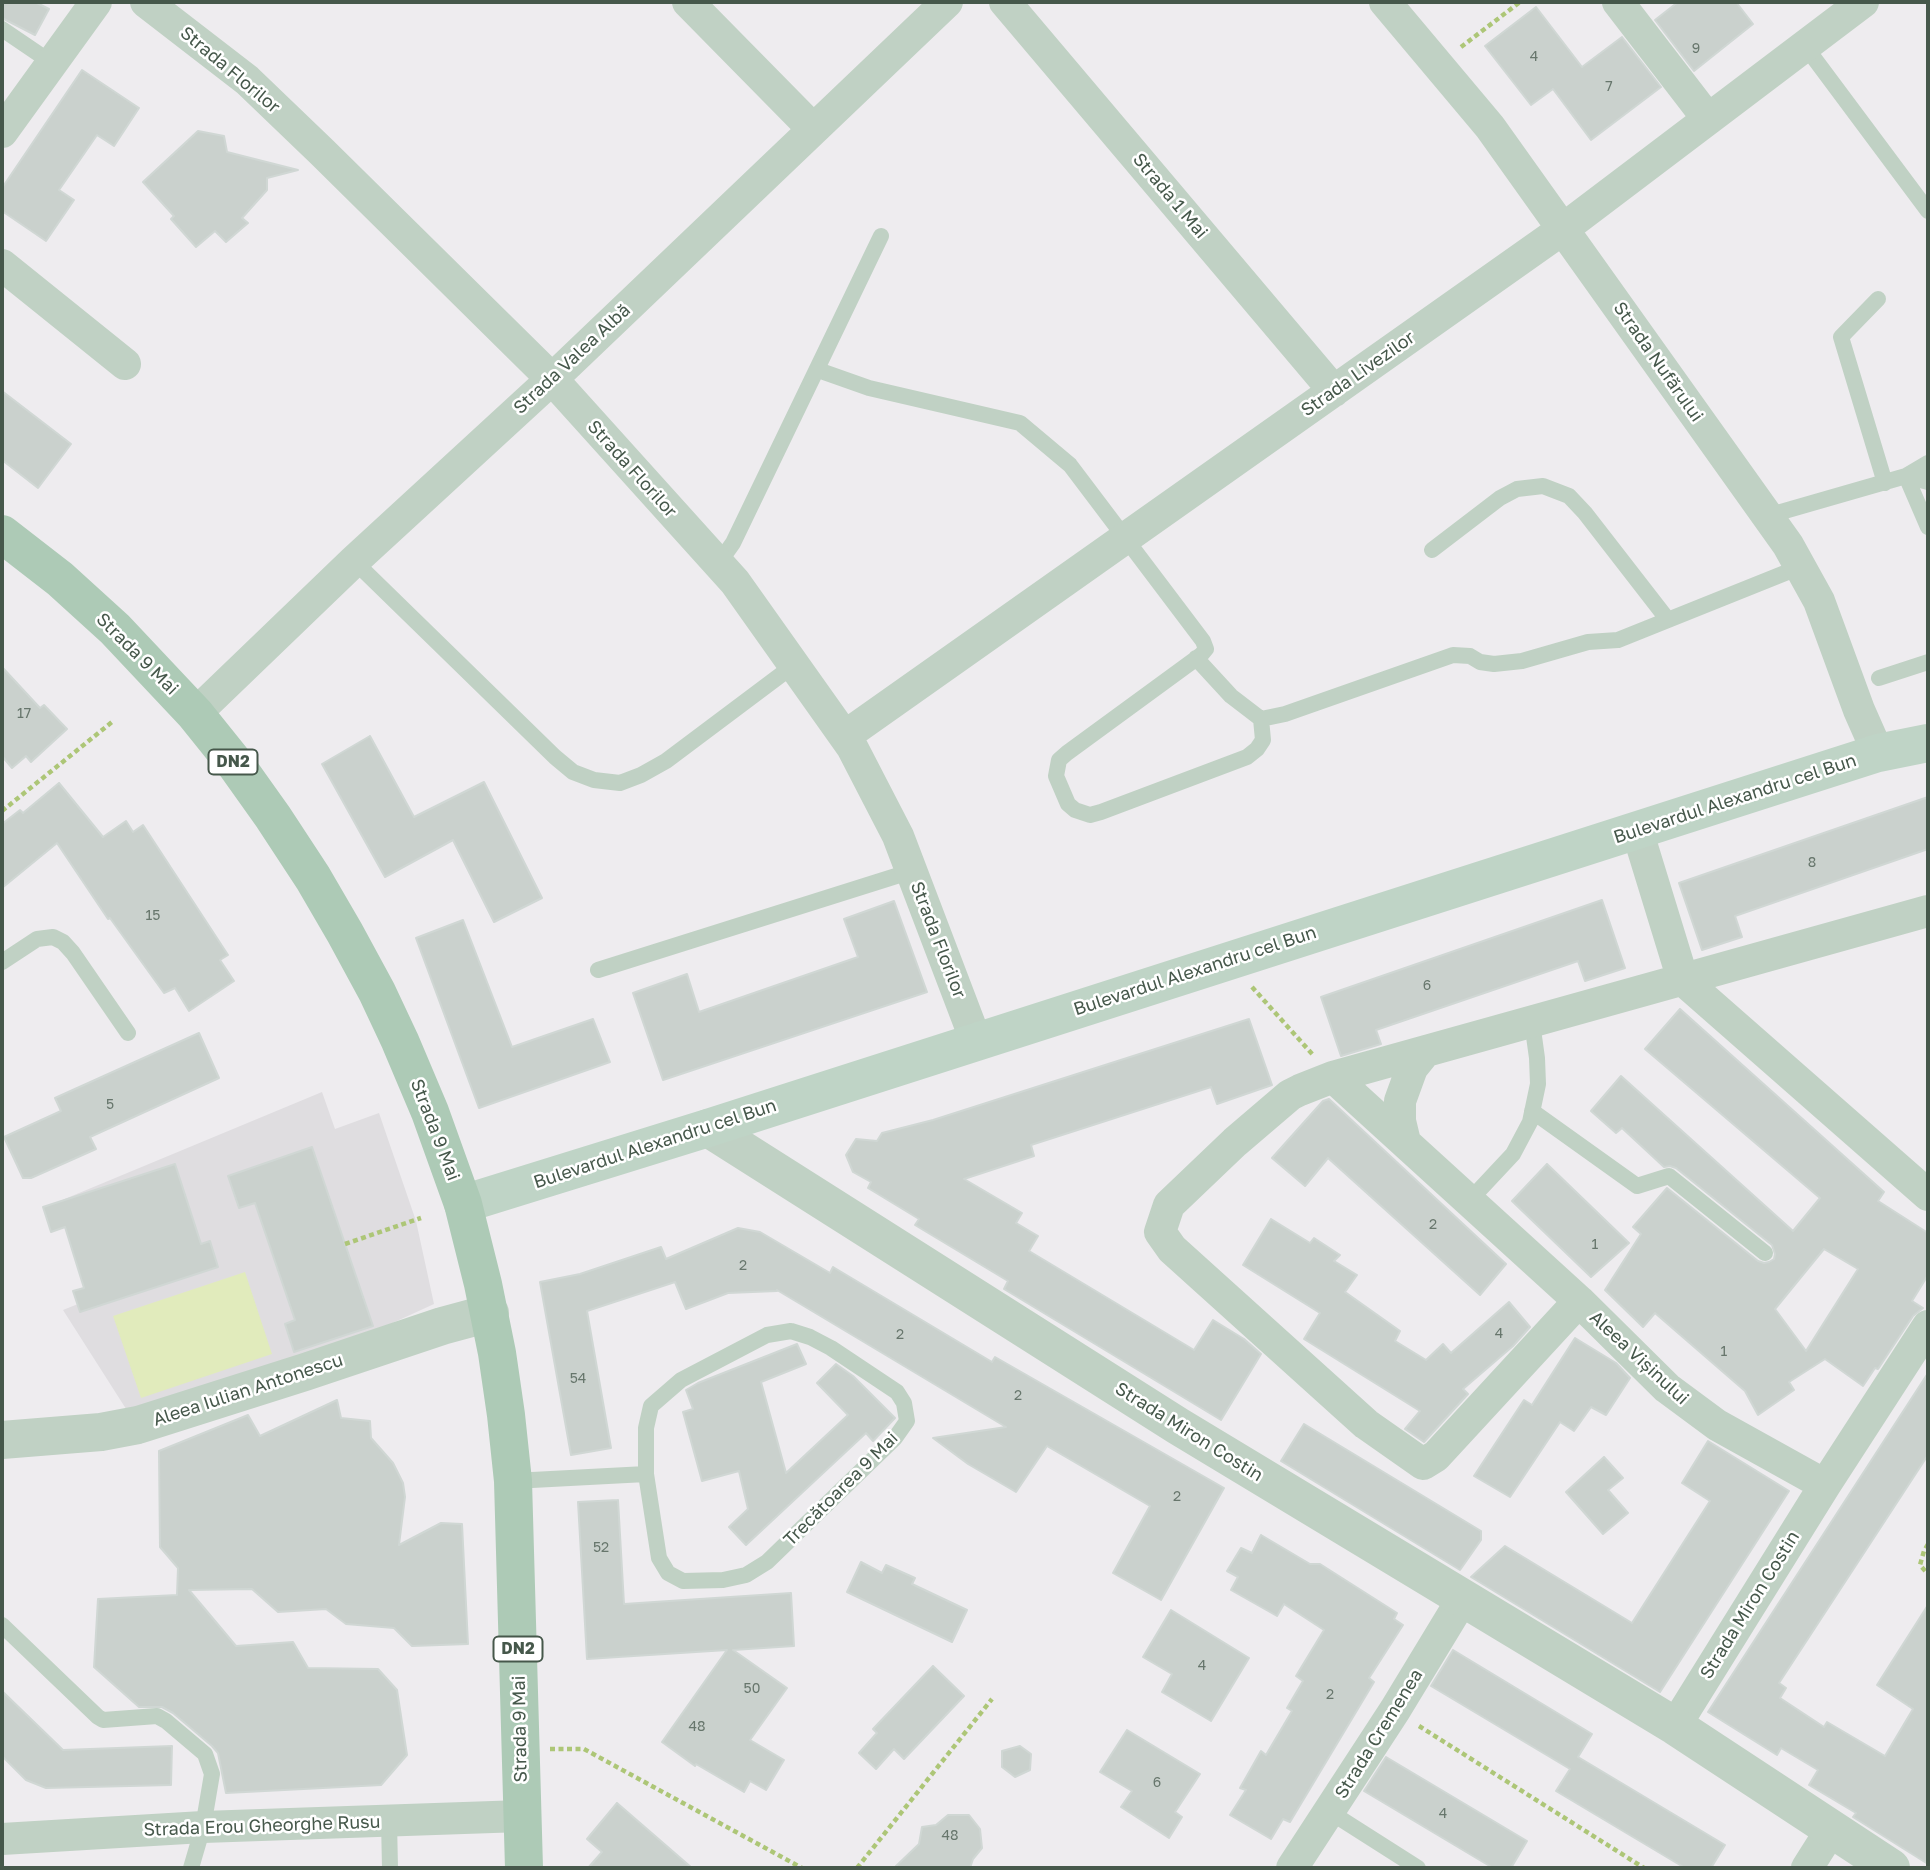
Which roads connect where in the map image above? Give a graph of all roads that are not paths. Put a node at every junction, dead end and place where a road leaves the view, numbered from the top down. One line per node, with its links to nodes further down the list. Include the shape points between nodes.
1 (96, 2): 11 (street)
2 (146, 2): 22 (street, Strada Florilor, via 247,80)
3 (688, 2): 13 (street)
4 (947, 2): 13 (street, Strada Valea Albă)
5 (1005, 2): 23 (street, Strada 1 Mai)
6 (1385, 2): 16 (street, Strada Nufărului, via 1490,127)
7 (1618, 2): 12 (street)
8 (1863, 2): 10 (street, Strada Livezilor)
9 (2, 29): 11 (lane)
10 (1805, 46): 12 (street, Strada Livezilor); 15 (lane)
11 (52, 63): 14 (street)
12 (1708, 119): 16 (street, Strada Livezilor)
13 (813, 129): 22 (street, Strada Valea Albă)
14 (2, 132)
15 (1928, 211)
16 (1563, 229): 23 (street, Strada Livezilor); 28 (street, Strada Nufărului)
17 (881, 236): 21 (lane)
18 (2, 265): 20 (street)
19 (1878, 299): 27 (lane, via 1841,337)
20 (125, 364)
21 (818, 370): 31 (lane, via 869,388 1020,423 1070,465); 34 (lane, via 733,543)
22 (552, 379): 33 (street, Strada Valea Albă); 34 (street, Strada Florilor)
23 (1334, 391): 31 (street, Strada Livezilor)
24 (1928, 463): 25 (lane)
25 (1906, 476): 26 (lane); 27 (lane); 29 (lane)
26 (1928, 481)
27 (1885, 483): 28 (lane)
28 (1767, 516): 35 (street, Strada Nufărului)
29 (1928, 527)
30 (2, 534): 41 (main road, Strada 9 Mai / DN2, via 115,629)
31 (1125, 538): 37 (lane, via 1203,641 1206,649); 43 (street, Strada Livezilor)
32 (1432, 550): 36 (lane, via 1500,498 1517,489 1543,486 1569,496 1585,513)
33 (354, 561): 39 (lane, via 555,757 573,772 594,780 620,783 666,761); 41 (street, Strada Valea Albă)
34 (718, 564): 39 (street, Strada Florilor)
35 (1800, 567): 36 (lane); 45 (street, Strada Nufărului, via 1819,601)
36 (1668, 620): 42 (lane, via 1618,640 1588,642 1522,661 1494,664 1453,655)
37 (1196, 658): 42 (lane, via 1231,696); 42 (lane, via 1059,760 1056,776 1068,804 1090,815 1247,757 1263,740)
38 (1928, 661): 40 (lane)
39 (794, 665): 43 (street, Strada Florilor)
40 (1879, 678)
41 (195, 714): 62 (main road, Strada 9 Mai / DN2, via 274,817 345,933 400,1041)
42 (1261, 719)
43 (845, 736): 47 (street, Strada Florilor)
44 (1928, 743): 45 (main road, Bulevardul Alexandru cel Bun)
45 (1878, 753): 46 (main road, Bulevardul Alexandru cel Bun)
46 (1637, 830): 51 (street); 54 (main road, Bulevardul Alexandru cel Bun)
47 (912, 871): 50 (lane); 54 (street, Strada Florilor)
48 (1928, 911): 51 (street)
49 (2, 961): 53 (lane, via 37,939 53,937 63,942)
50 (598, 970)
51 (1683, 980): 52 (street); 60 (street)
52 (1532, 1022): 55 (street); 57 (lane, via 1538,1084)
53 (128, 1034)
54 (976, 1041): 58 (main road, Bulevardul Alexandru cel Bun)
55 (1425, 1052): 56 (street); 59 (street, via 1412,1068 1400,1101)
56 (1334, 1077): 59 (street, Aleea Vișinului); 64 (street, via 1290,1095 1169,1205 1160,1232 1172,1249 1366,1424 1423,1464 1436,1456)
57 (1532, 1111): 61 (lane, via 1513,1154); 63 (lane, via 1637,1186 1669,1176)
58 (708, 1128): 62 (main road, Bulevardul Alexandru cel Bun); 71 (street, Strada Miron Costin, via 1178,1426)
59 (1405, 1142): 61 (street, Aleea Vișinului)
60 (1928, 1195)
61 (1469, 1201): 64 (street, Aleea Vișinului)
62 (463, 1204): 65 (main road, Strada 9 Mai / DN2)
63 (1765, 1253)
64 (1578, 1301): 70 (street, Aleea Vișinului, via 1667,1388 1717,1424)
65 (490, 1313): 67 (street, Aleea Iulian Antonescu, via 138,1425); 69 (main road, Strada 9 Mai / DN2)
66 (1928, 1326): 70 (street)
67 (2, 1440)
68 (646, 1474): 68 (lane, Trecătoarea 9 Mai, via 651,1406 681,1380 767,1335 791,1331 810,1337 897,1392 904,1403 907,1421 895,1438 767,1563 746,1575 683,1581 668,1573 659,1558); 69 (lane)
69 (513, 1481): 75 (main road, Strada 9 Mai / DN2)
70 (1825, 1485): 73 (street, Strada Miron Costin)
71 (1463, 1598): 73 (street, Strada Miron Costin); 74 (street, Strada Cremenea)
72 (2, 1625): 77 (lane, via 98,1717 158,1716 205,1754 212,1774)
73 (1675, 1726): 78 (street, Strada Miron Costin)
74 (1330, 1812): 83 (street, Strada Cremenea); 84 (lane)
75 (522, 1816): 76 (street, Strada Erou Gheorghe Rusu); 82 (main road, Strada 9 Mai / DN2)
76 (389, 1821): 77 (street, Strada Erou Gheorghe Rusu); 81 (lane)
77 (203, 1827): 79 (street, Strada Erou Gheorghe Rusu); 80 (lane)
78 (1831, 1830): 85 (street); 86 (street, Strada Miron Costin)
79 (2, 1839)
80 (191, 1868)
81 (390, 1868)
82 (524, 1868)
83 (1292, 1868)
84 (1418, 1868)
85 (1807, 1868)
86 (1891, 1868)

